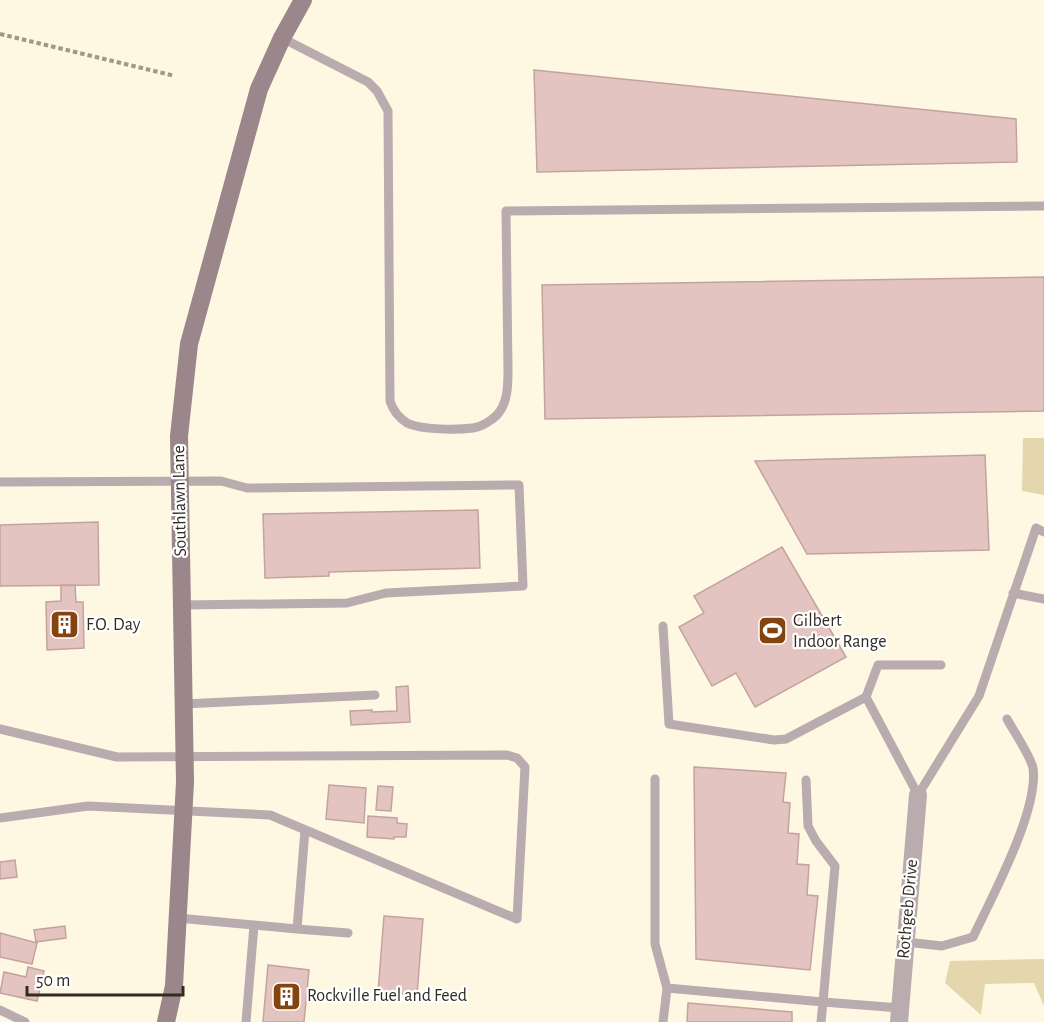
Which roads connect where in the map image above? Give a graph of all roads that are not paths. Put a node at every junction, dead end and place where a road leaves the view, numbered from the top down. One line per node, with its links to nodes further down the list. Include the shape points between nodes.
1 (303, 0): 2 (street, Southlawn Lane)
2 (282, 39): 3 (lane, via 368,82 388,111 390,401 399,417 426,428 473,428 486,424 504,403 508,388 506,212); 4 (street, Southlawn Lane, via 259,89 189,344 179,436)
3 (1044, 206)
4 (180, 480): 5 (lane); 9 (street, Southlawn Lane); 9 (lane, via 221,481 247,488 519,485 523,586 386,593 347,603)
5 (0, 482)
6 (1044, 532): 7 (lane, via 1036,528)
7 (1013, 593): 8 (lane); 20 (lane, via 979,696)
8 (1044, 599)
9 (182, 605): 14 (street, Southlawn Lane)
10 (663, 626): 13 (lane, via 669,724 786,739)
11 (941, 665): 13 (lane, via 878,665)
12 (375, 695): 14 (lane)
13 (867, 697): 20 (lane)
14 (184, 704): 17 (street, Southlawn Lane)
15 (1007, 719): 28 (lane, via 1033,765 1033,789 1003,873 973,937 942,946)
16 (0, 729): 17 (lane, via 117,757)
17 (185, 758): 21 (street, Southlawn Lane); 23 (lane, via 507,755 516,758 525,767 517,919)
18 (655, 778): 29 (lane, via 655,944)
19 (806, 780): 30 (lane, via 808,826 835,866)
20 (918, 795): 28 (street, Rothgeb Drive)
21 (184, 809): 22 (lane, via 88,806); 23 (lane, via 270,815); 24 (street, Southlawn Lane)
22 (0, 818)
23 (305, 830): 26 (lane)
24 (178, 918): 25 (lane); 34 (street, Southlawn Lane, via 174,986)
25 (254, 925): 26 (lane); 35 (lane)
26 (297, 929): 27 (lane)
27 (348, 933)
28 (906, 942): 32 (street, Rothgeb Drive)
29 (667, 988): 30 (lane); 36 (lane)
30 (823, 1002): 32 (lane); 37 (lane)
31 (0, 1010): 33 (lane)
32 (899, 1015)
33 (25, 1022)
34 (166, 1022)
35 (246, 1022)
36 (663, 1022)
37 (821, 1022)

